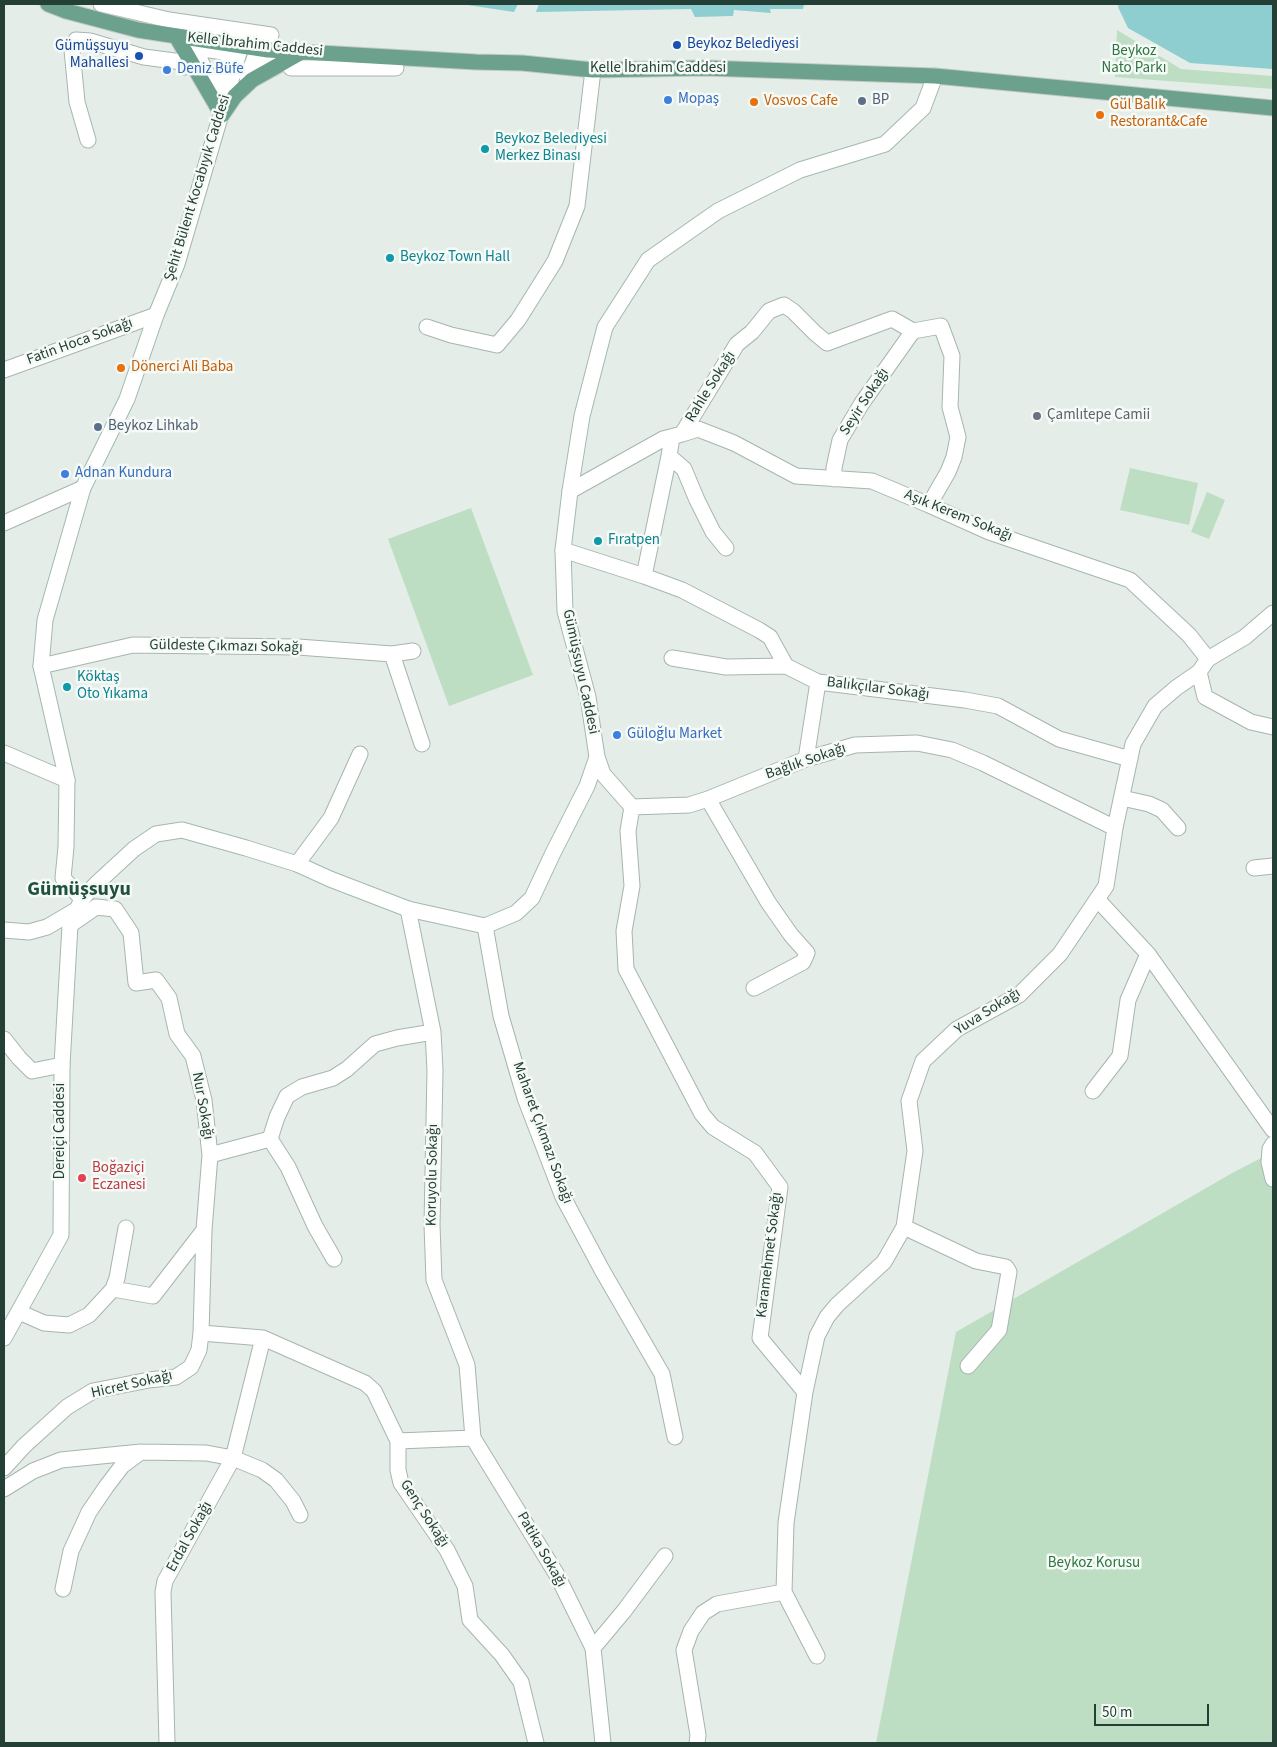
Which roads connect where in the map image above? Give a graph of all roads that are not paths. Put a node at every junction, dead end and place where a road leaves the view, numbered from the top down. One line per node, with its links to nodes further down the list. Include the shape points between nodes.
1 (48, 4): 4 (main road, Kelle İbrahim Caddesi, via 138,30)
2 (101, 4): 3 (street, Kelle İbrahim Caddesi, via 169,20)
3 (271, 35)
4 (176, 36): 5 (main road, Kelle İbrahim Caddesi); 14 (main road)
5 (241, 46): 6 (main road, Kelle İbrahim Caddesi); 14 (street, Şehit Bülent Kocabıyık Caddesi)
6 (302, 52): 11 (main road, Kelle İbrahim Caddesi, via 522,63); 14 (main road, via 252,80)
7 (202, 64): 7 (street, via 228,63 217,94)
8 (184, 67): 15 (street, via 182,62 144,57 76,40 72,50 77,102)
9 (291, 68): 10 (street, Kelle İbrahim Caddesi)
10 (396, 68)
11 (593, 70): 12 (main road, Kelle İbrahim Caddesi, via 705,68); 17 (street, via 577,206 555,261 518,320 496,346)
12 (935, 76): 13 (main road, Kelle İbrahim Caddesi); 24 (street, Gümüşsuyu Caddesi, via 923,108 886,144 800,170 718,211 648,260 605,327 582,416)
13 (1273, 108)
14 (222, 115): 16 (street, Şehit Bülent Kocabıyık Caddesi, via 177,264)
15 (88, 140)
16 (156, 314): 19 (street, Fatin Hoca Sokağı); 23 (street, Şehit Bülent Kocabıyık Caddesi, via 128,399)
17 (427, 327)
18 (912, 331): 20 (street, Rahle Sokağı, via 892,319 827,343 784,305 769,311 737,344); 22 (street, Seyir Sokağı, via 840,440); 25 (street, via 941,326 952,356 950,407 958,437 948,472)
19 (4, 370)
20 (677, 435): 21 (street); 22 (street, Aşık Kerem Sokağı, via 698,429 734,443 796,476); 24 (street)
21 (669, 456): 27 (street, via 684,469 713,532); 29 (street)
22 (834, 479): 25 (street, Aşık Kerem Sokağı, via 872,481)
23 (83, 488): 26 (street); 35 (street, Şehit Bülent Kocabıyık Caddesi, via 45,620)
24 (570, 491): 28 (street, Gümüşsuyu Caddesi)
25 (929, 505): 34 (street, Aşık Kerem Sokağı, via 989,532 1130,580 1189,635)
26 (4, 523)
27 (726, 548)
28 (563, 550): 29 (street); 43 (street, Gümüşsuyu Caddesi, via 565,611 588,697)
29 (644, 576): 36 (street, via 682,590 770,637)
30 (1273, 613): 34 (street, via 1245,636)
31 (413, 651): 32 (street, Güldeste Çıkmazı Sokağı)
32 (392, 654): 35 (street, Güldeste Çıkmazı Sokağı, via 298,647 133,645); 40 (street)
33 (672, 658): 36 (street, via 726,667)
34 (1208, 659): 37 (street)
35 (41, 666): 46 (street, Şehit Bülent Kocabıyık Caddesi)
36 (786, 666): 38 (street, Balıkçılar Sokağı)
37 (1199, 672): 39 (street, via 1205,697 1252,722); 45 (street, Yuva Sokağı, via 1155,706 1133,744)
38 (818, 682): 44 (street); 45 (street, Balıkçılar Sokağı, via 998,706 1059,739)
39 (1273, 727)
40 (422, 744)
41 (4, 753): 46 (street)
42 (360, 754): 52 (street, via 331,818)
43 (597, 757): 49 (street, via 603,774); 59 (street, Gümüşsuyu Caddesi, via 588,786 532,898 516,913)
44 (806, 759): 48 (street, Bağlık Sokağı); 50 (street, Bağlık Sokağı, via 855,746 917,742 952,750 983,763)
45 (1130, 759): 47 (street, Yuva Sokağı)
46 (67, 780): 56 (street, Şehit Bülent Kocabıyık Caddesi, via 62,878)
47 (1122, 798): 50 (street, Yuva Sokağı); 51 (street, via 1162,810)
48 (708, 799): 49 (street, Bağlık Sokağı, via 689,805); 62 (street, via 768,902 807,953 803,962)
49 (632, 807): 82 (street, Karamehmet Sokağı, via 628,831 632,886 624,931 626,969 702,1114 713,1127 756,1153 780,1187 760,1338)
50 (1115, 828): 55 (street, Yuva Sokağı, via 1106,886)
51 (1178, 828)
52 (297, 864): 56 (street, via 182,830 156,834 134,849); 57 (street)
53 (1273, 866): 54 (street)
54 (1254, 868)
55 (1097, 899): 61 (street); 72 (street, Yuva Sokağı, via 1060,954 1019,995 957,1029 923,1061 909,1101 915,1151)
56 (79, 904): 58 (street, Dereiçi Caddesi); 60 (street, via 46,927 29,932)
57 (408, 909): 59 (street); 63 (street, Koruyolu Sokağı)
58 (70, 925): 65 (street, Dereiçi Caddesi); 70 (street, Nur Sokağı, via 96,907 115,909 131,933 136,983 156,980 169,998 177,1034 192,1056 204,1100)
59 (484, 926): 84 (street, Maharet Çıkmazı Sokağı, via 501,1016 526,1098 563,1197 662,1374)
60 (4, 930)
61 (1148, 954): 66 (street, via 1128,1000 1120,1056); 67 (street)
62 (754, 988)
63 (433, 1032): 68 (street, via 375,1044 333,1078 302,1087 287,1096); 83 (street, Koruyolu Sokağı, via 436,1070 432,1225 434,1280 467,1365)
64 (4, 1039): 65 (street, via 32,1071)
65 (62, 1065): 77 (street, Dereiçi Caddesi, via 61,1235)
66 (1093, 1091)
67 (1273, 1130)
68 (270, 1139): 70 (street); 75 (street, via 288,1167)
69 (1273, 1144): 71 (street, via 1268,1162)
70 (210, 1155): 74 (street, Nur Sokağı)
71 (1273, 1180)
72 (904, 1227): 81 (street, via 976,1261 1006,1267 1009,1272 999,1330); 82 (street, Yuva Sokağı, via 884,1262 827,1317 817,1336)
73 (126, 1228): 76 (street, via 118,1278)
74 (204, 1230): 76 (street, via 153,1296); 78 (street, Nur Sokağı)
75 (334, 1259)
76 (113, 1289): 77 (street, via 89,1315 68,1324 44,1323)
77 (19, 1312): 79 (street, Dereiçi Caddesi)
78 (202, 1334): 80 (street, Genç Sokağı); 88 (street, Hicret Sokağı, via 191,1367 176,1377 93,1391 67,1407)
79 (4, 1338)
80 (263, 1338): 85 (street, Genç Sokağı, via 365,1383 380,1401); 87 (street, Erdal Sokağı)
81 (968, 1366)
82 (805, 1392): 93 (street, via 786,1523)
83 (473, 1438): 85 (street); 94 (street, Patika Sokağı, via 557,1575)
84 (675, 1438)
85 (398, 1441): 97 (street, Genç Sokağı, via 401,1483 447,1550 465,1586 470,1620 521,1682)
86 (141, 1452): 87 (street, via 206,1453); 89 (street, via 61,1460); 92 (street, via 122,1466 89,1512 71,1551)
87 (233, 1458): 90 (street, via 262,1470 276,1480); 96 (street, Erdal Sokağı, via 162,1592)
88 (4, 1468)
89 (4, 1489)
90 (300, 1515)
91 (665, 1556): 94 (street)
92 (63, 1589)
93 (784, 1592): 95 (street); 99 (street, via 718,1604 704,1613 691,1631 684,1650)
94 (593, 1648): 98 (street, Patika Sokağı)
95 (817, 1656)
96 (167, 1743)
97 (536, 1743)
98 (603, 1743)
99 (697, 1743)

